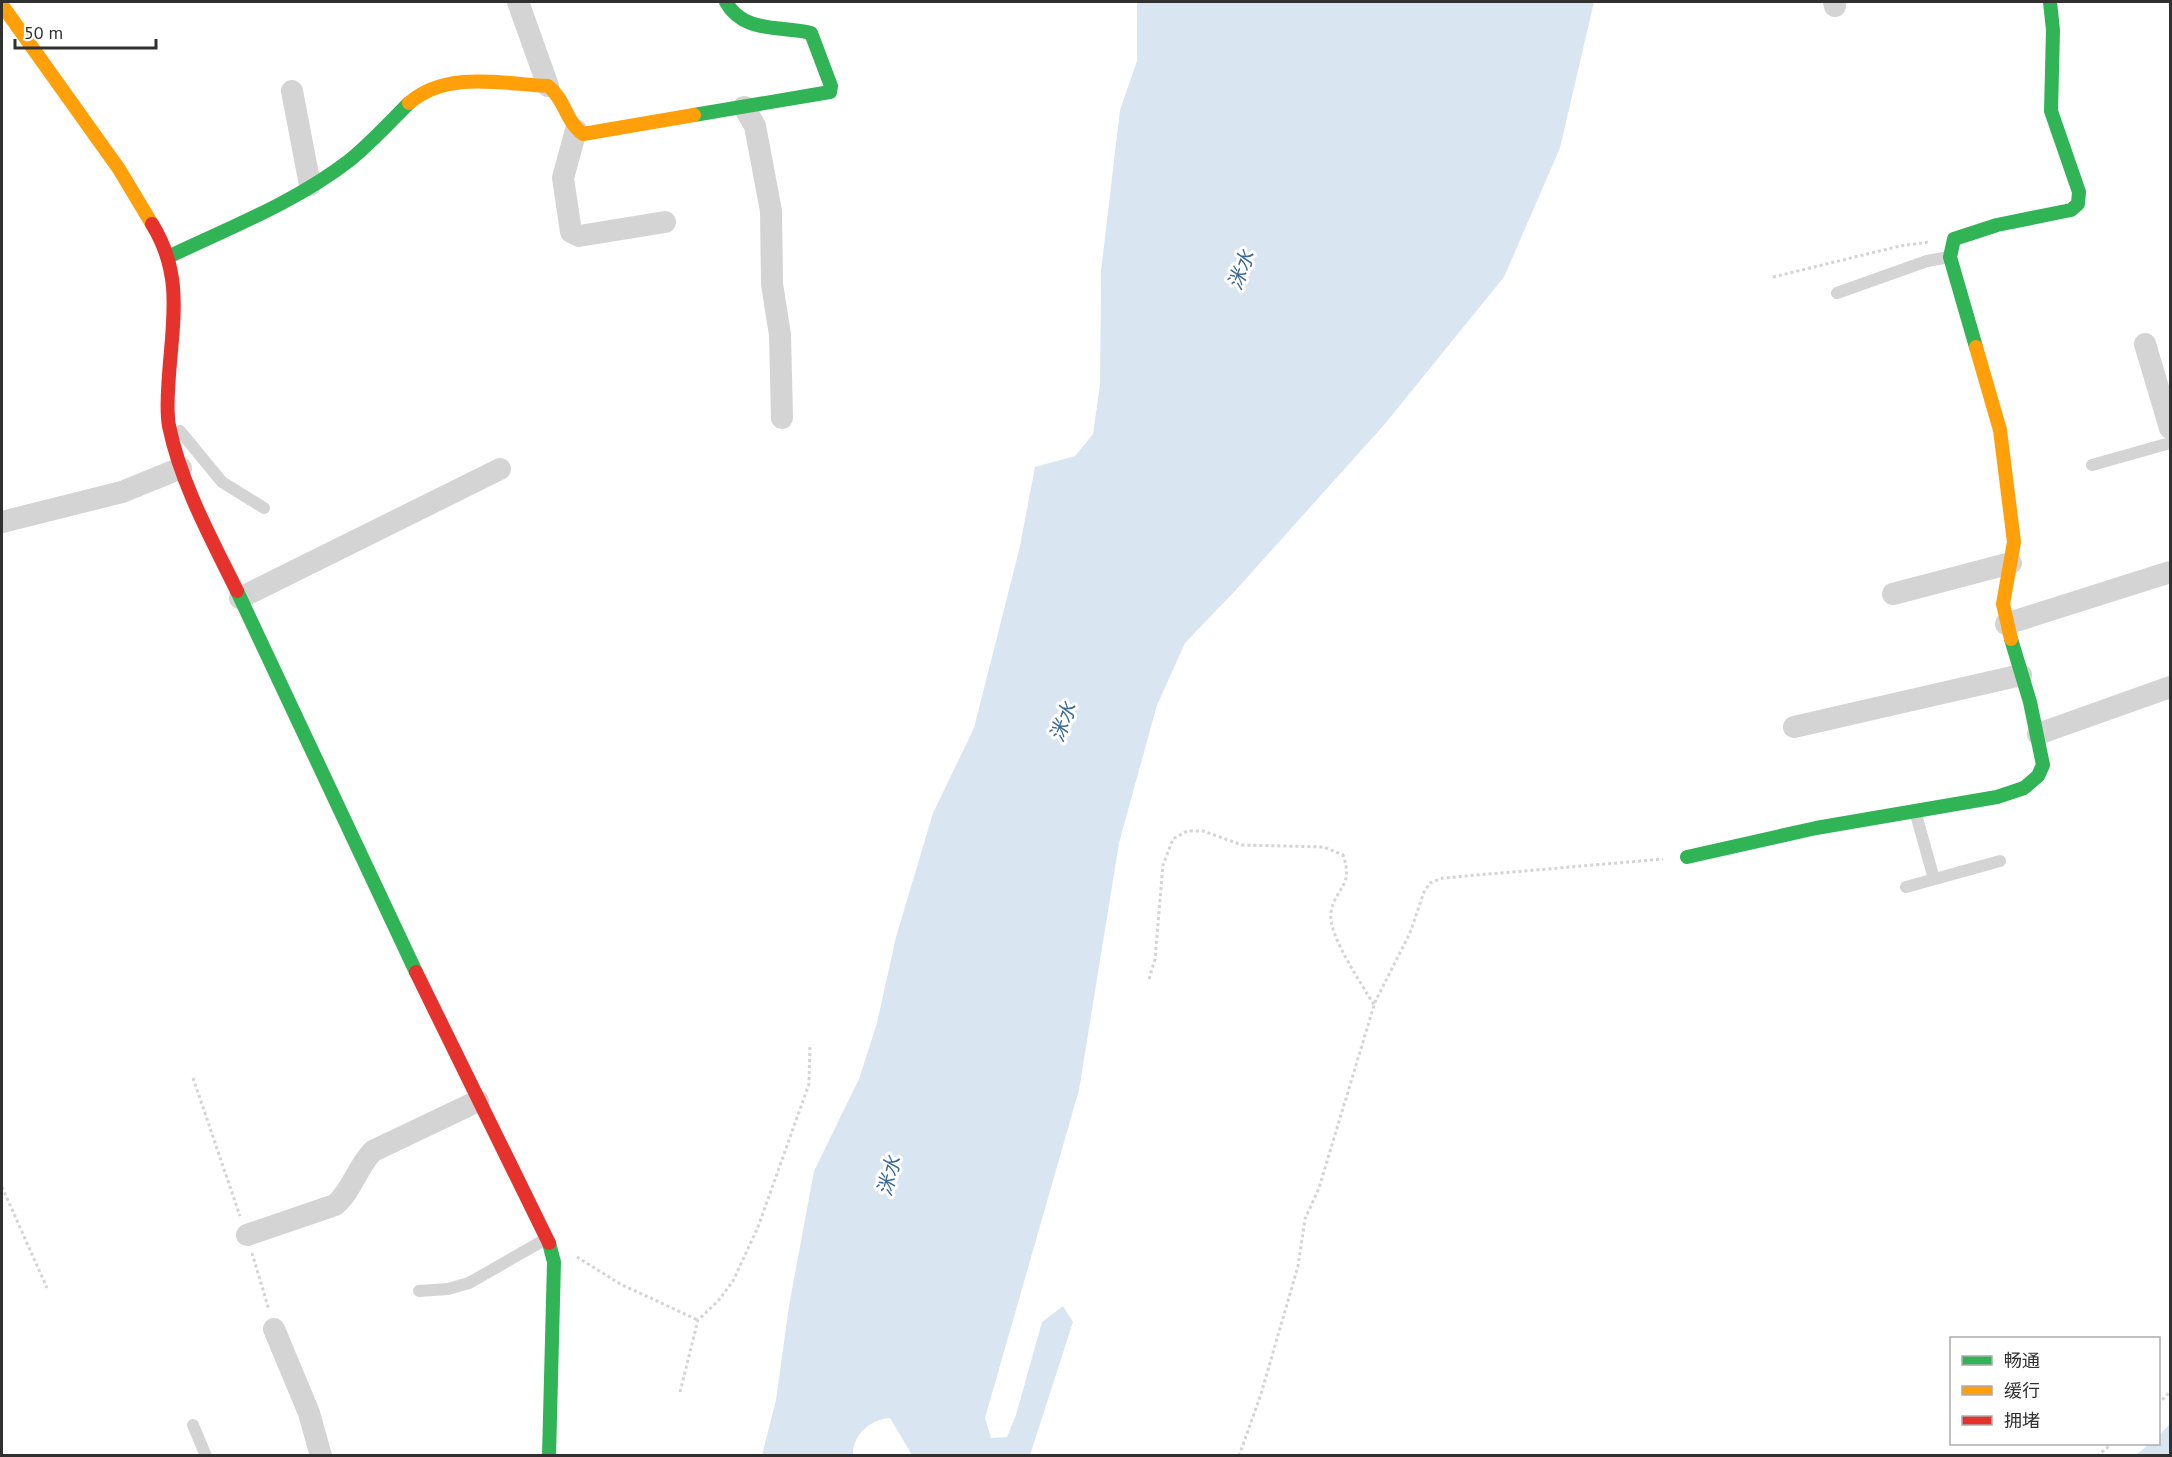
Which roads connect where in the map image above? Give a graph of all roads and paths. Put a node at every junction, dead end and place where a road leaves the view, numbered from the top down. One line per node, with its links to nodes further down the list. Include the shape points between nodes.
1 (518, 2): 5 (street)
2 (726, 2): 7 (street, via 730,14 743,24 811,33 831,86 830,92)
3 (2050, 2): 11 (street, via 2051,111 2079,192 2078,204 2071,210 1997,225)
4 (2, 5): 12 (street, via 119,169)
5 (548, 86): 8 (street, via 556,91); 9 (street, via 434,86 419,93 344,167)
6 (292, 91): 9 (street)
7 (744, 107): 8 (street, via 583,134); 18 (street, via 755,126 771,211)
8 (576, 130): 10 (street, via 563,178 571,232 579,236)
9 (310, 186): 12 (street)
10 (665, 222)
11 (1954, 239): 13 (street); 14 (path, via 1900,246)
12 (168, 256): 17 (street, via 175,293)
13 (1950, 257): 15 (lane); 26 (street, via 2000,430 2013,519)
14 (1773, 277)
15 (1837, 292)
16 (2145, 344): 19 (street)
17 (168, 418): 22 (street); 24 (lane, via 222,482)
18 (782, 418)
19 (2170, 428)
20 (2170, 443): 21 (lane)
21 (2092, 465)
22 (181, 468): 25 (street, via 122,492); 29 (street)
23 (501, 469): 29 (street)
24 (264, 508)
25 (2, 522)
26 (2010, 563): 28 (street); 30 (street, via 2003,604)
27 (2170, 572): 30 (street)
28 (1893, 594)
29 (240, 598): 44 (street)
30 (2006, 624): 31 (street)
31 (2021, 675): 33 (street); 34 (street)
32 (2170, 687): 34 (street)
33 (1794, 727)
34 (2038, 734): 35 (street, via 2043,765 2038,776 2024,788 1997,797)
35 (1914, 810): 36 (street); 38 (lane)
36 (1687, 857): 41 (path, via 1443,878 1430,883)
37 (2000, 861): 38 (lane)
38 (1934, 879): 39 (lane)
39 (1906, 887)
40 (1149, 979): 41 (path, via 1155,959 1163,865 1173,839 1187,831 1203,831 1242,845 1324,847 1343,855 1346,883 1331,912 1332,928)
41 (1374, 1005): 58 (path, via 1319,1188 1305,1219 1298,1266)
42 (810, 1044): 50 (path, via 809,1084 758,1227 733,1281)
43 (193, 1078): 46 (path)
44 (478, 1101): 46 (street, via 373,1151 335,1205); 47 (street)
45 (2, 1187): 48 (path)
46 (247, 1235): 51 (path)
47 (547, 1239): 49 (lane, via 469,1283); 50 (path, via 622,1285); 57 (street, via 554,1262)
48 (47, 1288)
49 (419, 1291)
50 (698, 1320): 52 (path)
51 (274, 1329): 56 (street, via 309,1413)
52 (680, 1392)
53 (193, 1425): 55 (lane)
54 (2110, 1445): 59 (path)
55 (206, 1455)
56 (321, 1455)
57 (549, 1455)
58 (1239, 1455)
59 (2097, 1455)

